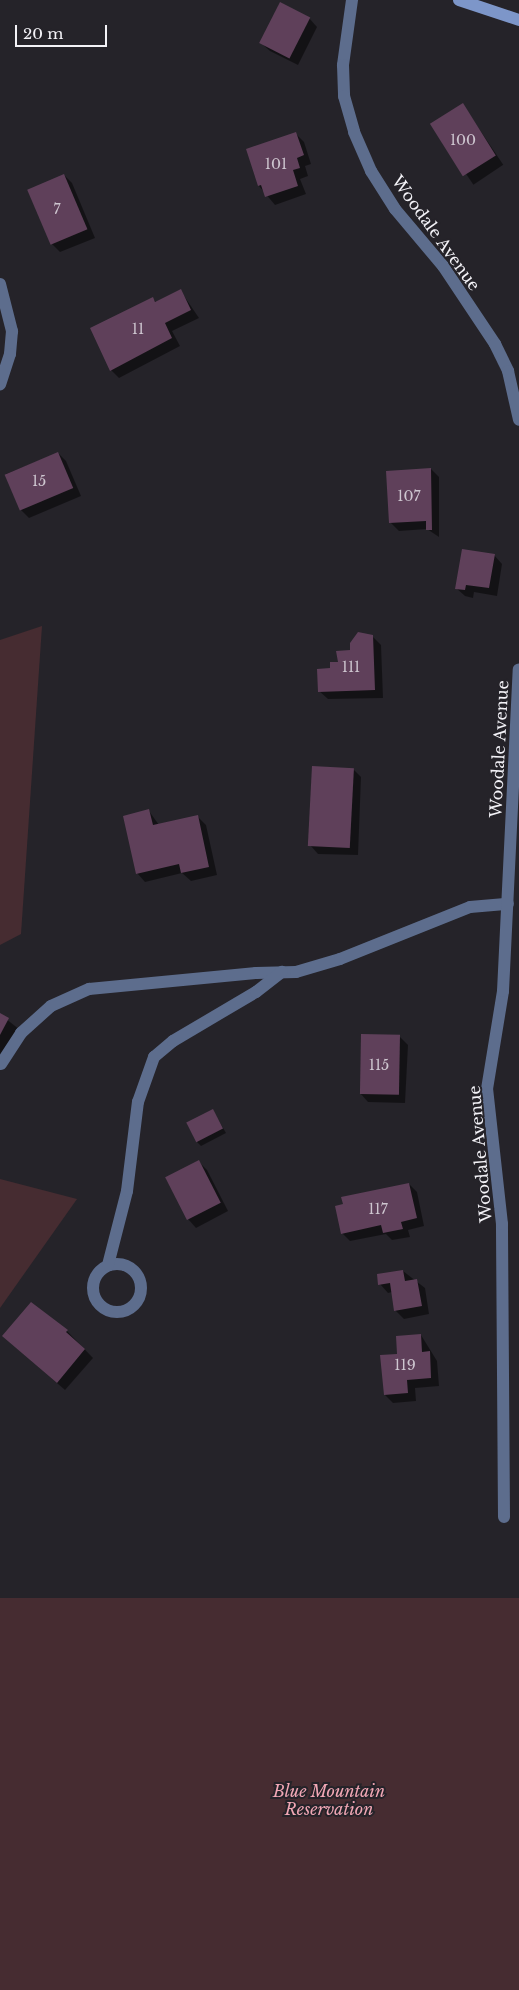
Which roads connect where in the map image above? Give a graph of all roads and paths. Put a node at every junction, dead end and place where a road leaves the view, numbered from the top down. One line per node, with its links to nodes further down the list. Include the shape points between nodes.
1 (352, 0): 6 (street, Woodale Avenue, via 343,65 344,96 354,132 371,171 395,209 443,266 496,344 508,371)
2 (459, 0): 3 (street)
3 (519, 20)
4 (0, 285): 5 (street, via 12,331 10,354)
5 (0, 384)
6 (519, 420)
7 (519, 669): 8 (street, Woodale Avenue)
8 (508, 904): 9 (street, via 470,908 340,960 296,972); 12 (street, Woodale Avenue, via 503,991 487,1089 502,1224)
9 (282, 972): 10 (street, via 89,989 51,1006 20,1033); 11 (street, via 256,992 173,1041 154,1057 138,1102 127,1191)
10 (0, 1064)
11 (108, 1265)
12 (504, 1517)

